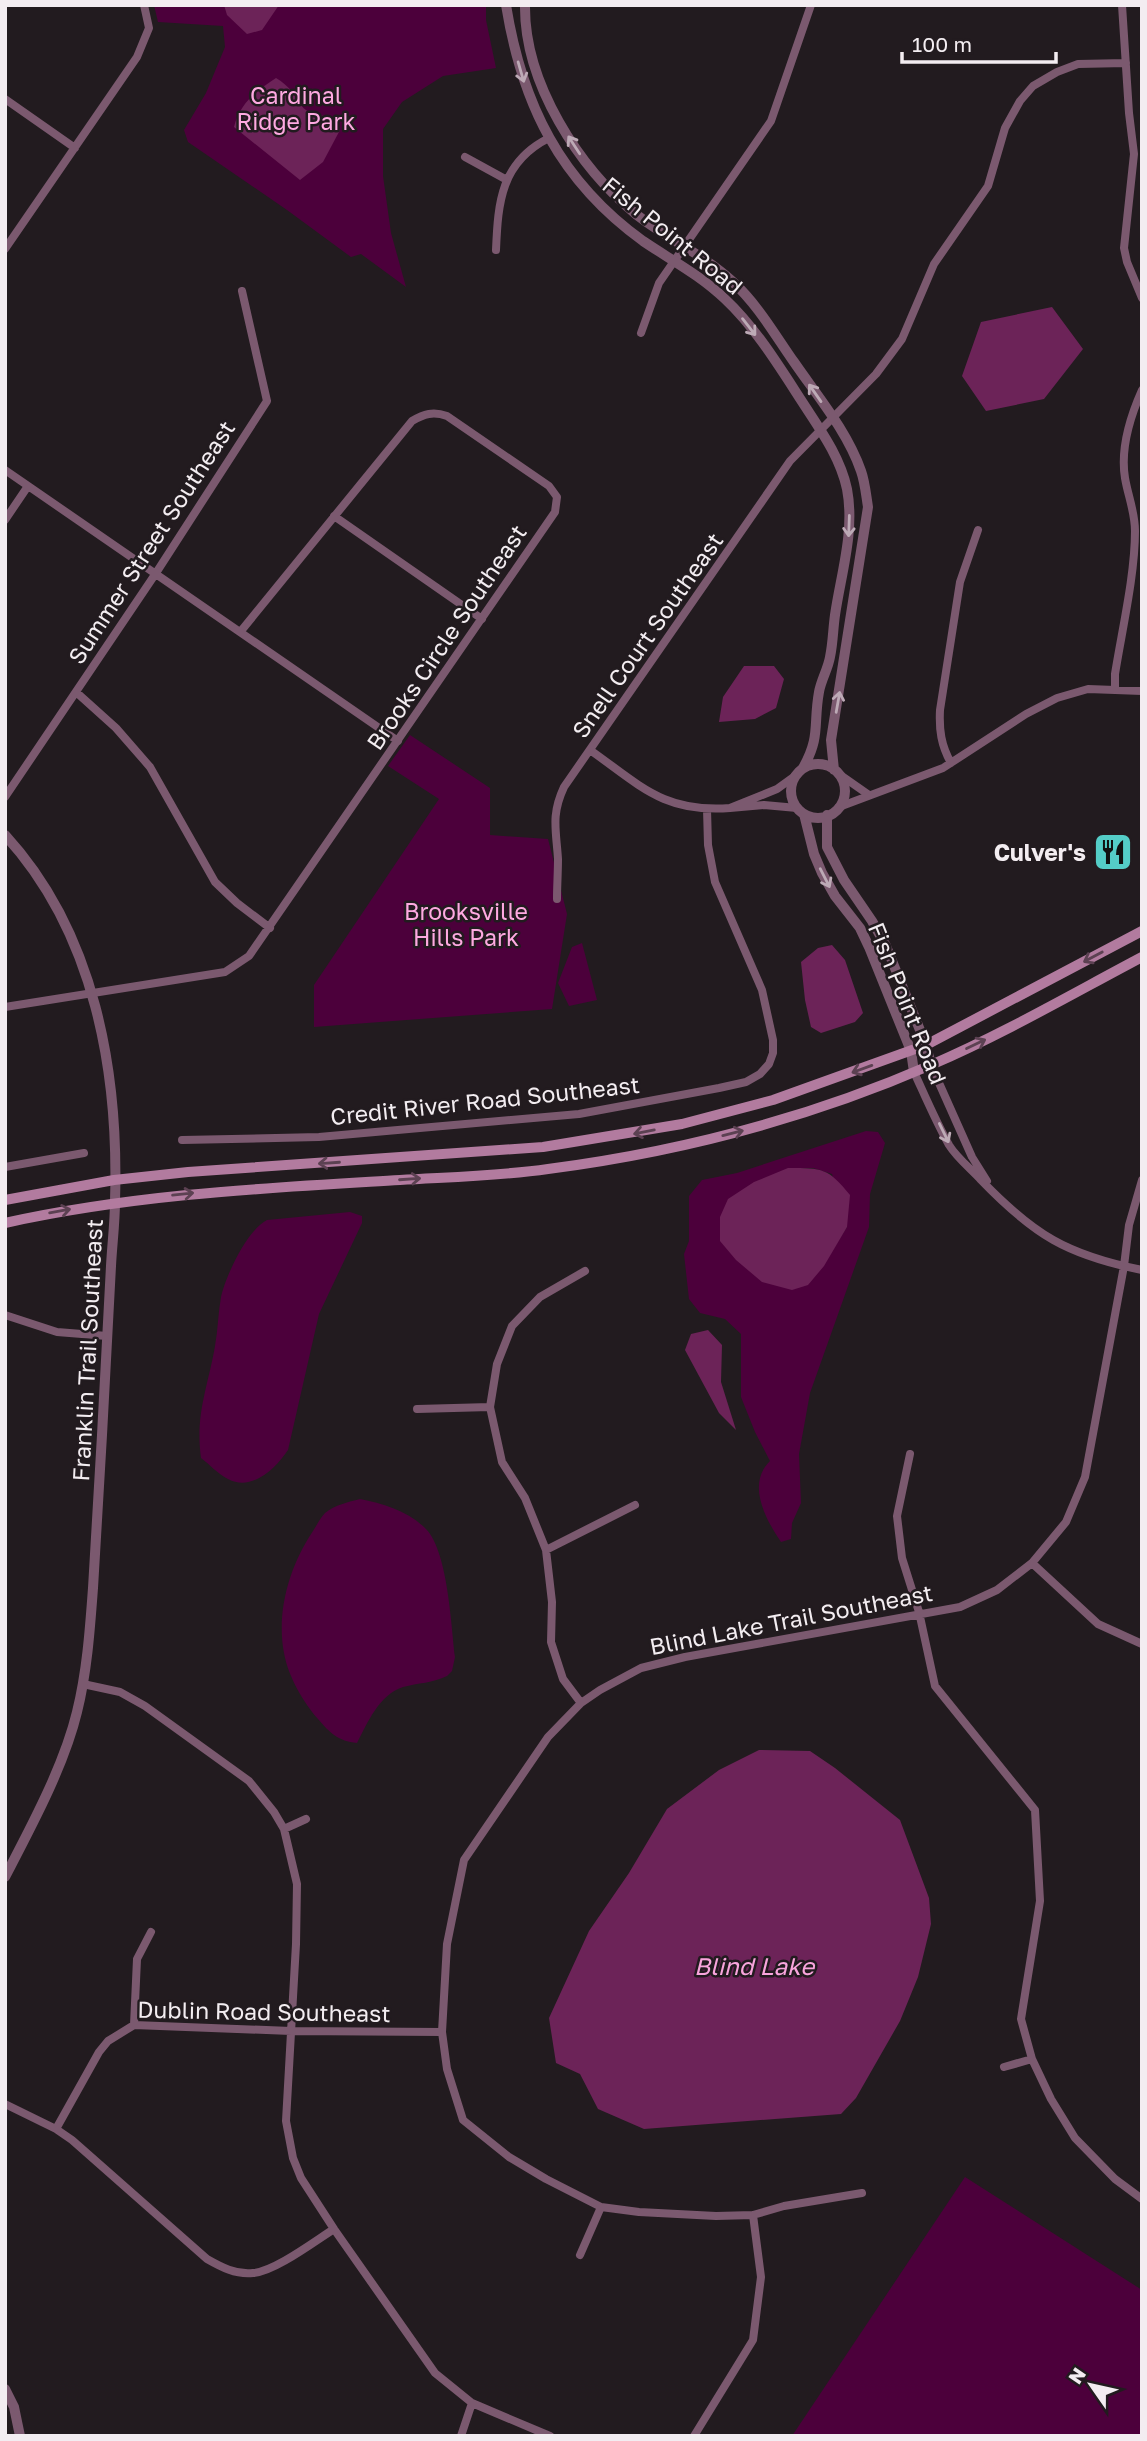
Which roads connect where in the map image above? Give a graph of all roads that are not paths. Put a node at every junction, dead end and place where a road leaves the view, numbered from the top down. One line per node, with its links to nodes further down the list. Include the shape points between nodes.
1 (144, 5): 9 (street, via 149,28 144,43)
2 (506, 5): 8 (street, Fish Point Road, one-way to 8, via 521,75)
3 (525, 5): 12 (street, Fish Point Road, one-way to 3, via 637,214 586,165 540,81)
4 (811, 5): 12 (street, via 771,121)
5 (1122, 5): 6 (street)
6 (1126, 63): 17 (street, via 1134,154 1124,248); 20 (street, Snell Court Southeast, via 1078,64 1033,86 1020,101 1005,128 988,186 933,264 902,339 876,374)
7 (5, 99): 9 (street)
8 (548, 138): 11 (street, via 523,153); 15 (street, Fish Point Road, via 601,204)
9 (75, 148): 13 (street)
10 (465, 157): 11 (street)
11 (507, 180): 14 (street, via 497,212)
12 (683, 246): 15 (street); 20 (street, Fish Point Road, one-way to 12, via 752,303 727,277)
13 (5, 249)
14 (496, 250)
15 (674, 260): 18 (street, via 659,283); 21 (street, Fish Point Road, one-way to 21, via 700,276 742,317)
16 (242, 291): 27 (street, Summer Street Southeast, via 267,401)
17 (1142, 298)
18 (641, 333)
19 (1142, 390): 30 (street, via 1127,431 1124,456 1135,530)
20 (832, 417): 21 (street, Snell Court Southeast); 37 (street, Fish Point Road, one-way to 20, via 831,740 868,507 862,472)
21 (821, 430): 34 (street, Snell Court Southeast, via 790,461); 36 (street, Fish Point Road, one-way to 36, via 847,489 849,532 830,658 819,690 814,749)
22 (5, 470): 23 (street)
23 (28, 486): 25 (street); 27 (street)
24 (334, 516): 28 (street); 28 (street, Brooks Circle Southeast, via 412,421 425,414 447,416 549,485 557,497 555,512); 29 (street, Brooks Circle Southeast)
25 (5, 520)
26 (978, 530): 35 (street, via 960,582 940,710 943,749)
27 (156, 573): 29 (street); 32 (street, Summer Street Southeast)
28 (482, 619): 33 (street, Brooks Circle Southeast)
29 (241, 631): 33 (street)
30 (1115, 689): 31 (street); 35 (street, via 1088,689 1056,698)
31 (1142, 691)
32 (76, 692): 39 (street, Summer Street Southeast); 47 (street, via 150,767 215,882)
33 (398, 741): 47 (street, Brooks Circle Southeast)
34 (590, 750): 42 (street, via 664,800); 46 (street, Snell Court Southeast, via 557,802)
35 (951, 763): 38 (street)
36 (799, 772): 37 (street, via 819,764); 41 (street, via 776,789); 43 (street, via 791,792)
37 (837, 772): 38 (street); 40 (street, via 844,794)
38 (869, 794): 40 (street)
39 (5, 797)
40 (839, 807): 44 (street)
41 (730, 808): 42 (street); 43 (street, via 764,804)
42 (707, 809): 56 (street, Credit River Road Southeast, via 715,881 762,990 773,1040 769,1064 760,1074 719,1088 579,1114 319,1138)
43 (801, 811): 44 (street, via 812,817); 53 (street, Fish Point Road, one-way to 53, via 822,873 870,947)
44 (827, 816): 52 (street, Fish Point Road, via 827,847 886,946)
45 (5, 835): 50 (street, Franklin Trail Southeast, via 58,907)
46 (557, 899)
47 (271, 928): 50 (street, Brooks Circle Southeast, via 249,956 225,972)
48 (1142, 930): 52 (main road, one-way to 52)
49 (1142, 957): 54 (main road, one-way to 49)
50 (93, 994): 51 (street, Brooks Circle Southeast); 59 (street, Franklin Trail Southeast, via 114,1118)
51 (5, 1007)
52 (926, 1045): 53 (main road); 54 (street, Fish Point Road)
53 (911, 1051): 55 (street, Fish Point Road); 59 (main road, one-way to 59, via 773,1100 636,1133 519,1150)
54 (931, 1065): 55 (main road); 61 (street, Fish Point Road, via 972,1157)
55 (914, 1072): 61 (street, Fish Point Road, one-way to 61, via 950,1147); 63 (main road, one-way to 55, via 190,1193 522,1172 594,1162 769,1124)
56 (182, 1140)
57 (83, 1153): 58 (street)
58 (5, 1167)
59 (114, 1180): 62 (main road); 63 (street, Franklin Trail Southeast)
60 (1142, 1180): 65 (street, Blind Lake Trail Southeast, via 1129,1225)
61 (996, 1195): 65 (street, Fish Point Road, via 1054,1242)
62 (5, 1200)
63 (116, 1202): 64 (main road, one-way to 63); 69 (street, Franklin Trail Southeast)
64 (5, 1223)
65 (1124, 1266): 66 (street, Fish Point Road); 75 (street, Blind Lake Trail Southeast, via 1085,1476 1066,1522)
66 (1142, 1270)
67 (585, 1271): 70 (street, via 540,1297 512,1326 496,1364)
68 (5, 1315): 69 (street, via 57,1332)
69 (107, 1336): 78 (street, Franklin Trail Southeast)
70 (490, 1407): 71 (street); 74 (street, via 502,1462 525,1498)
71 (417, 1409)
72 (910, 1454): 76 (street, via 897,1516 902,1558)
73 (635, 1505): 74 (street)
74 (546, 1550): 79 (street, via 551,1642 563,1679)
75 (1032, 1563): 76 (street, Blind Lake Trail Southeast, via 997,1590 960,1606); 77 (street, via 1098,1624)
76 (919, 1612): 79 (street, Blind Lake Trail Southeast, via 664,1661 620,1678); 87 (street, via 935,1686 1035,1810 1040,1901 1021,2019)
77 (1142, 1644)
78 (83, 1684): 81 (street, via 131,1698 249,1781); 82 (street, Franklin Trail Southeast, via 63,1756)
79 (581, 1703): 86 (street, Blind Lake Trail Southeast, via 548,1737 464,1860 447,1944)
80 (306, 1819): 81 (street)
81 (284, 1829): 85 (street, via 298,1904)
82 (6, 1875)
83 (150, 1932): 84 (street, via 137,1958)
84 (134, 2025): 85 (street, Dublin Road Southeast); 90 (street, Dublin Road Southeast, via 99,2052)
85 (291, 2031): 86 (street, Dublin Road Southeast); 95 (street, via 289,2140 302,2178)
86 (442, 2032): 93 (street, Blind Lake Trail Southeast, via 447,2069 463,2120 509,2157)
87 (1032, 2059): 88 (street); 92 (street, via 1075,2138)
88 (1004, 2067)
89 (5, 2104): 90 (street)
90 (56, 2129): 95 (street, via 207,2259 226,2269 255,2274 272,2268)
91 (862, 2193): 94 (street, Blind Lake Trail Southeast)
92 (1142, 2199)
93 (601, 2207): 94 (street, Blind Lake Trail Southeast); 96 (street)
94 (753, 2215): 102 (street, via 761,2277 753,2340)
95 (334, 2230): 98 (street, via 435,2373)
96 (580, 2255)
97 (5, 2389): 99 (street)
98 (472, 2403): 100 (street); 101 (street)
99 (20, 2436)
100 (461, 2436)
101 (550, 2436)
102 (694, 2436)

